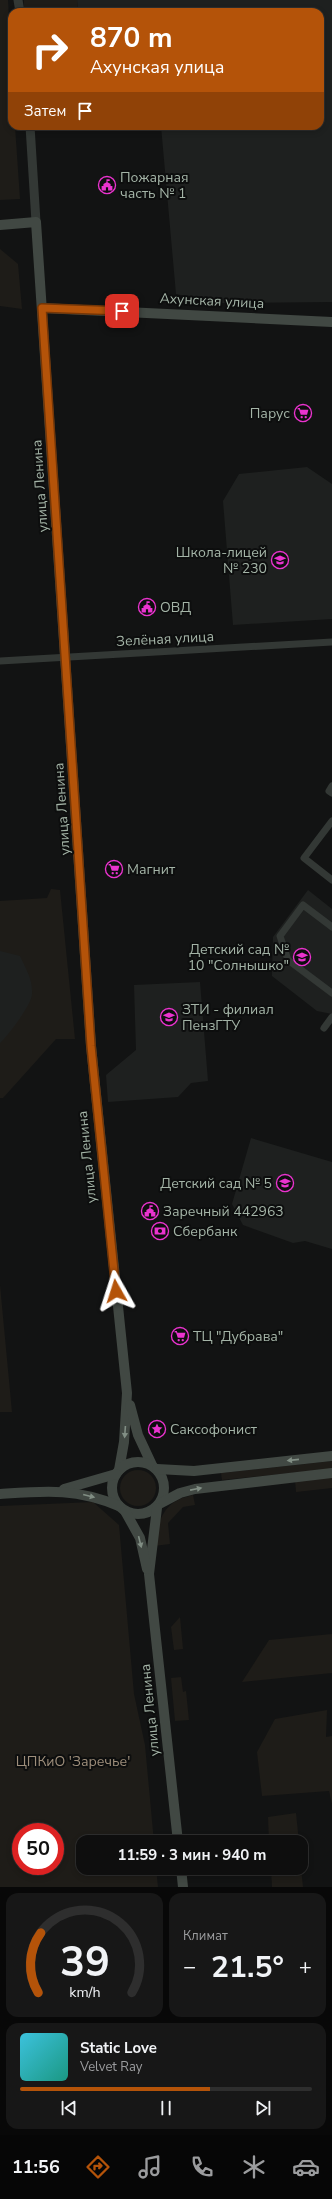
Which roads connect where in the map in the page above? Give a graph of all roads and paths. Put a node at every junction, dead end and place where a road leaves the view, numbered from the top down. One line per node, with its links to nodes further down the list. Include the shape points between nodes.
1 (30, 130): 2 (street)
2 (36, 222): 3 (main road); 4 (main road, улица Ленина)
3 (0, 225)
4 (42, 308): 5 (main road, Ахунская улица); 7 (main road, улица Ленина)
5 (332, 322)
6 (332, 642): 7 (street, Зелёная улица)
7 (66, 658): 8 (street, Зелёная улица); 17 (main road, улица Ленина, via 92,1061)
8 (0, 661)
9 (332, 786): 10 (street, via 329,791)
10 (332, 793)
11 (332, 821): 12 (street, via 304,858)
12 (332, 880)
13 (332, 927): 14 (street, via 303,905 280,936 288,960)
14 (332, 993)
15 (332, 1017): 16 (street)
16 (324, 1028)
17 (127, 1394): 19 (main road, улица Ленина, via 138,1435); 20 (main road, улица Ленина, one-way to 20, via 124,1442)
18 (332, 1456): 19 (main road, one-way to 19, via 194,1471)
19 (154, 1467): 20 (main road, via 135,1462); 24 (main road, via 162,1476 165,1485)
20 (117, 1472): 22 (main road); 25 (main road, via 112,1491)
21 (332, 1473): 24 (main road, one-way to 21, via 180,1493 196,1489)
22 (58, 1491): 23 (main road); 25 (main road, one-way to 25, via 88,1496)
23 (0, 1494)
24 (159, 1506): 25 (main road, via 142,1515); 26 (main road, улица Ленина)
25 (122, 1509): 26 (main road, улица Ленина, one-way to 26, via 140,1538)
26 (149, 1574): 27 (main road, улица Ленина)
27 (177, 1835)
28 (182, 1875): 29 (main road)
29 (183, 1887)

